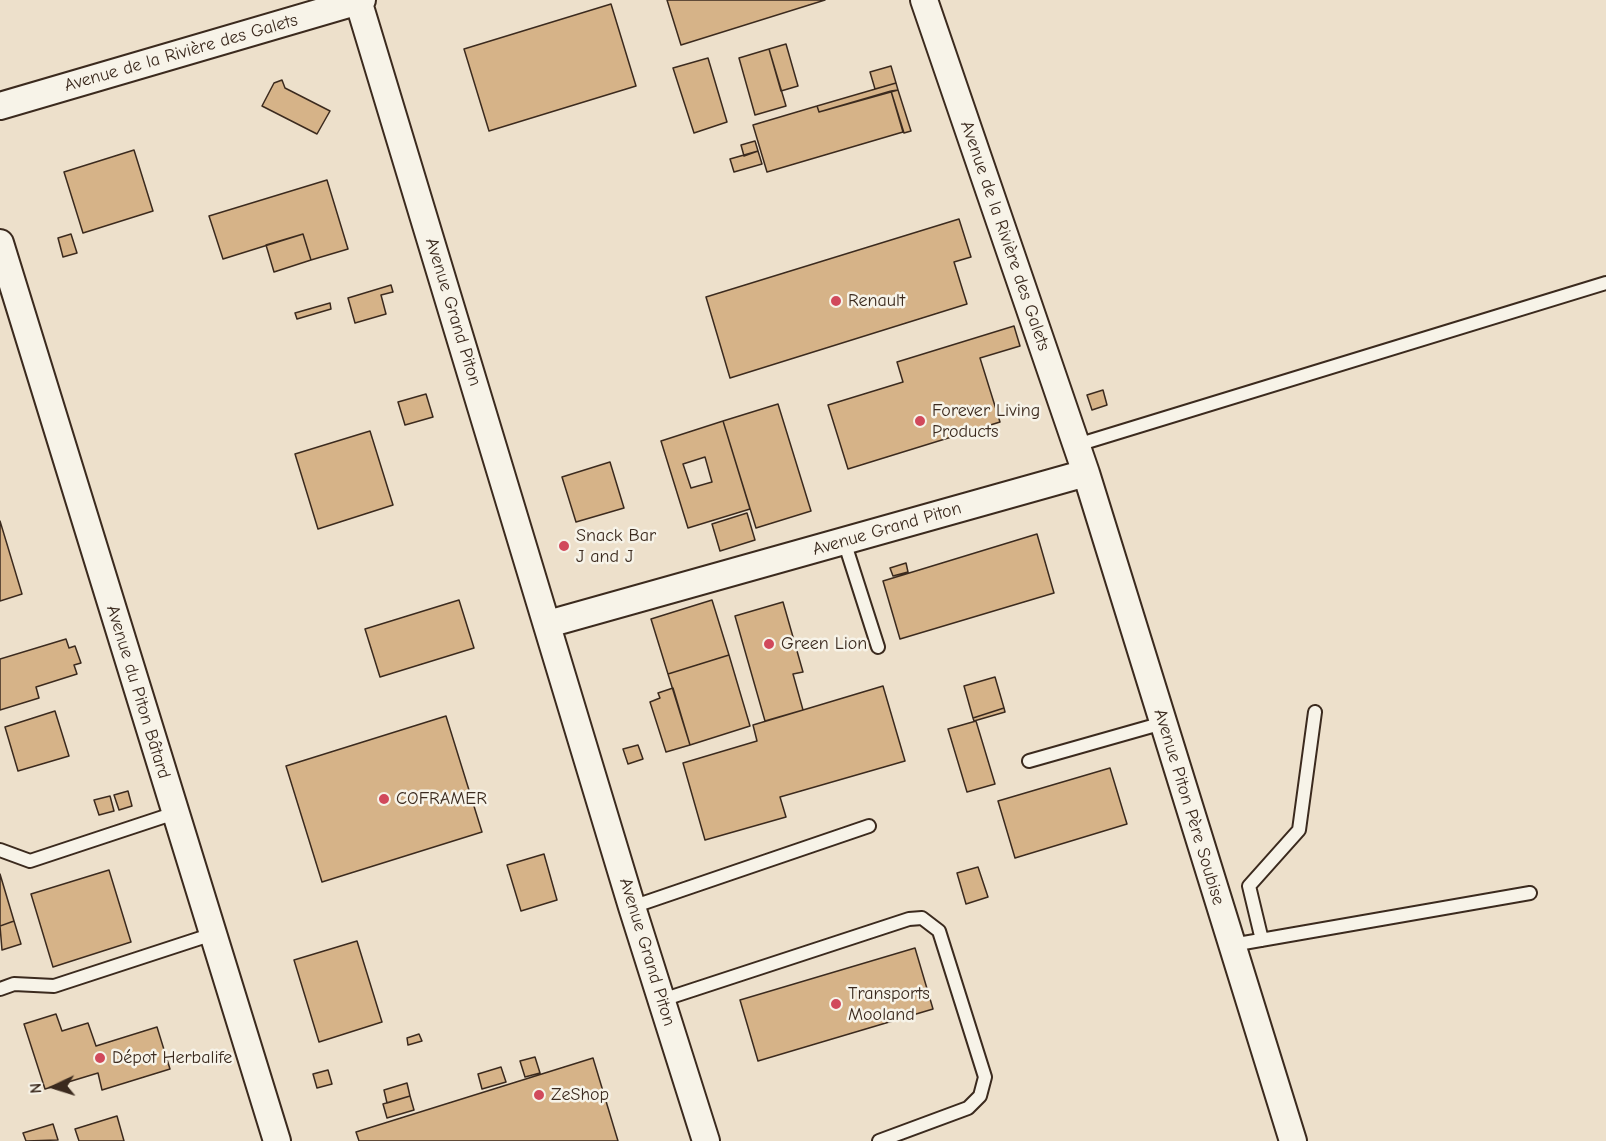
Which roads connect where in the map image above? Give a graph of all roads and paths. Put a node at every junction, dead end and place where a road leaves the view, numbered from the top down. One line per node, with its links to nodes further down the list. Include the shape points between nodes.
1 (359, 0): 3 (street, Avenue de la Rivière des Galets); 9 (street, Avenue Grand Piton)
2 (924, 0): 6 (street, Avenue de la Rivière des Galets)
3 (0, 106)
4 (0, 243): 14 (street, Avenue du Piton Bâtard)
5 (1606, 284): 6 (lane)
6 (1077, 445): 7 (street, Avenue de la Rivière des Galets)
7 (1086, 473): 8 (street, Avenue Grand Piton); 12 (street, Avenue Piton Père Soubise)
8 (844, 541): 9 (street, Avenue Grand Piton); 10 (lane)
9 (548, 624): 18 (street, Avenue Grand Piton)
10 (878, 646)
11 (1315, 712): 20 (lane, via 1299,830 1249,886)
12 (1163, 723): 13 (lane); 21 (street, Avenue Piton Père Soubise)
13 (1029, 761)
14 (175, 813): 16 (lane, via 30,861); 19 (street, Avenue du Piton Bâtard)
15 (869, 826): 18 (lane)
16 (0, 850)
17 (1530, 893): 20 (lane)
18 (632, 907): 23 (street, Avenue Grand Piton)
19 (213, 934): 22 (lane, via 54,986 14,984); 24 (street, Avenue du Piton Bâtard)
20 (1262, 940): 21 (lane)
21 (1232, 945): 27 (street, Avenue Piton Père Soubise)
22 (0, 988)
23 (662, 1000): 25 (street, Avenue Grand Piton); 26 (lane, via 922,918 939,930 986,1077 980,1096 968,1108)
24 (277, 1141)
25 (706, 1141)
26 (879, 1141)
27 (1293, 1141)

